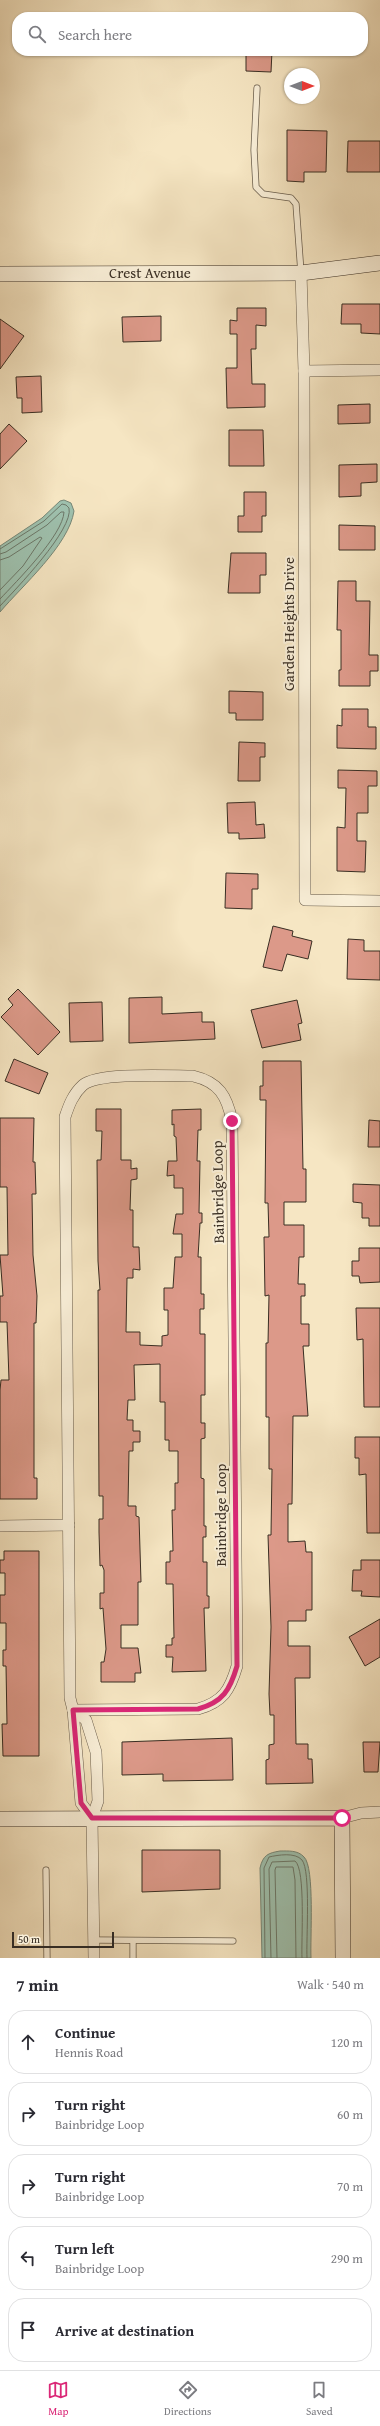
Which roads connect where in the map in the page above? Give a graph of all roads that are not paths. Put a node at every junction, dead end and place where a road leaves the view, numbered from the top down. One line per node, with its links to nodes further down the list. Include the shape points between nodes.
1 (257, 88): 3 (lane, via 254,150 256,187 263,194 292,198 296,204)
2 (380, 263): 3 (street, Crest Avenue)
3 (301, 272): 4 (street, Crest Avenue); 6 (street, Garden Heights Drive)
4 (0, 274)
5 (380, 370): 6 (street)
6 (304, 372): 7 (street, Garden Heights Drive, via 305,900)
7 (380, 901)
8 (69, 1525): 9 (street); 10 (street, Bainbridge Loop, via 70,1698); 10 (street, Bainbridge Loop, via 65,1117 72,1097 84,1084 99,1078 204,1078 216,1086 228,1102 232,1121 237,1666 232,1685 219,1700 198,1709)
9 (0, 1526)
10 (73, 1710): 13 (street, Bainbridge Loop, via 81,1803); 13 (street, via 86,1720 96,1752 98,1801)
11 (380, 1812): 14 (street, via 360,1813)
12 (0, 1818): 13 (street)
13 (92, 1818): 14 (street); 16 (street)
14 (342, 1818): 22 (street)
15 (46, 1870): 19 (lane)
16 (94, 1940): 17 (lane); 20 (street)
17 (133, 1941): 18 (lane); 21 (lane)
18 (233, 1941)
19 (47, 1958)
20 (94, 1958)
21 (133, 1958)
22 (343, 1958)

